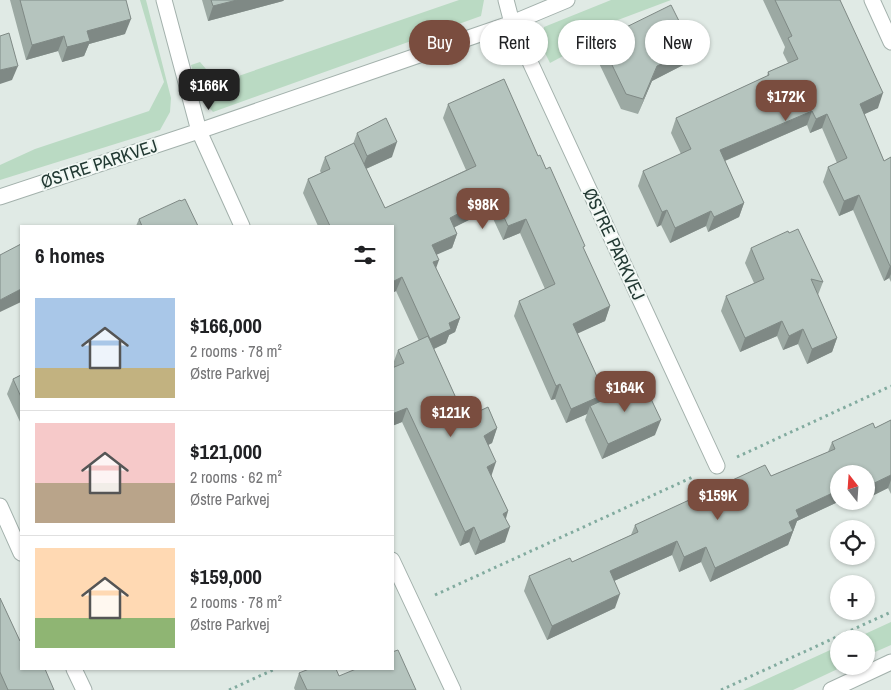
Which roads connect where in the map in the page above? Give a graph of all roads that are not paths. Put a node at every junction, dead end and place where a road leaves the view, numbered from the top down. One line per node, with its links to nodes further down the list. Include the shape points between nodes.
1 (164, 0): 10 (street)
2 (506, 0): 5 (street, ØSTRE PARKVEJ)
3 (567, 0): 6 (street, ØSTRE PARKVEJ)
4 (872, 0): 8 (street)
5 (511, 20)
6 (517, 20)
7 (480, 33): 10 (street, ØSTRE PARKVEJ)
8 (891, 42)
9 (532, 65): 13 (street, ØSTRE PARKVEJ)
10 (199, 131): 11 (street, ØSTRE PARKVEJ); 12 (street)
11 (0, 197)
12 (242, 225)
13 (717, 466)
14 (0, 506): 15 (street)
15 (20, 551)
16 (394, 564): 20 (street)
17 (891, 662): 21 (street)
18 (74, 670): 19 (street)
19 (84, 690)
20 (454, 690)
21 (831, 690)

